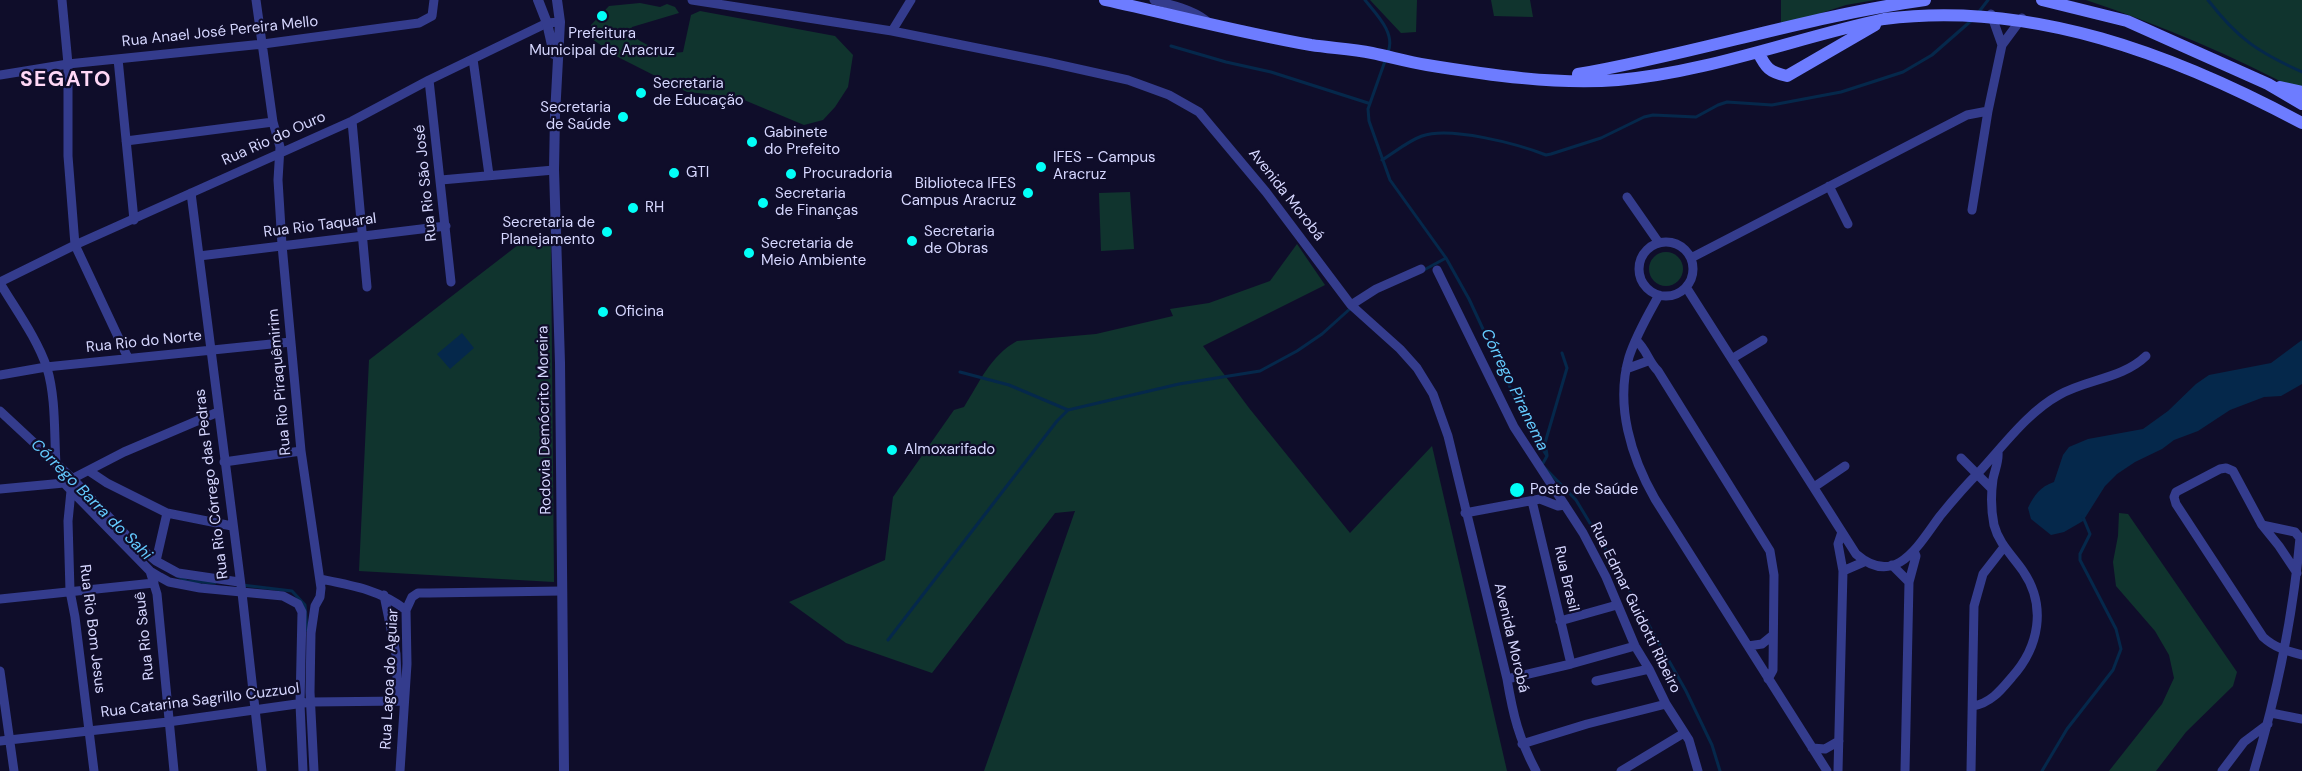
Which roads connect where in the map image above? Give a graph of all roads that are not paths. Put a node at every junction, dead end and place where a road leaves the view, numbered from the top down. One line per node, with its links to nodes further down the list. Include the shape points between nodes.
1 (62, 0): 25 (street)
2 (256, 0): 20 (street, Rua Rio Piraquêmirim)
3 (538, 0): 17 (street, Rodovia Demócrito Moreira)
4 (557, 0): 16 (street, Rodovia Demócrito Moreira)
5 (692, 0): 19 (street, Avenida Morobá)
6 (911, 0): 19 (street)
7 (1105, 0): 18 (main road)
8 (1154, 0): 18 (street, via 1186,9)
9 (1925, 0): 15 (main road, via 1872,7)
10 (2042, 0): 30 (main road, via 2127,21)
11 (434, 4): 20 (street, Rua Anael José Pereira Mello, via 432,16 419,23)
12 (1990, 12): 13 (main road); 14 (main road); 21 (street)
13 (2023, 16): 21 (street); 36 (main road, via 2098,32 2165,56)
14 (1887, 18): 22 (main road); 22 (main road, via 1788,76 1765,67)
15 (1816, 21): 22 (main road, via 1761,45); 28 (main road, via 1627,66)
16 (560, 22): 17 (street, Rua Rio do Ouro); 26 (street, Rodovia Demócrito Moreira)
17 (548, 23): 24 (street, Rua Rio do Ouro); 26 (street, Rodovia Demócrito Moreira)
18 (1209, 23): 28 (main road, via 1425,65)
19 (892, 31): 62 (street, Avenida Morobá, via 1128,80 1169,95 1199,112 1266,192)
20 (263, 44): 23 (street, Rua Anael José Pereira Mello); 35 (street, Rua Rio Piraquêmirim)
21 (2002, 45): 33 (street)
22 (1758, 52): 28 (main road, via 1617,80)
23 (118, 59): 25 (street, Rua Anael José Pereira Mello); 37 (street)
24 (473, 59): 29 (street, Rua Rio do Ouro); 40 (street)
25 (68, 63): 27 (street, Rua Anael José Pereira Mello); 51 (street, via 68,156)
26 (557, 69): 39 (street, Rodovia Demócrito Moreira)
27 (0, 75)
28 (1544, 79)
29 (429, 80): 34 (street, Rua Rio do Ouro); 41 (street, Rua Rio São José)
30 (2268, 84): 31 (main road); 32 (main road)
31 (2302, 92)
32 (2302, 104)
33 (1988, 111): 42 (street, via 1967,115); 45 (street)
34 (352, 121): 38 (street, Rua Rio do Ouro); 49 (street)
35 (273, 122): 37 (street); 38 (street, Rua Rio Piraquêmirim)
36 (2302, 123)
37 (126, 141): 46 (street)
38 (279, 153): 43 (street, Rua Rio do Ouro); 52 (street, Rua Rio Piraquêmirim)
39 (554, 170): 40 (street); 108 (street, Rodovia Demócrito Moreira)
40 (489, 175): 41 (street)
41 (441, 180): 48 (street, Rua Rio São José)
42 (1829, 186): 47 (street); 54 (street)
43 (191, 193): 46 (street, Rua Rio do Ouro); 53 (street, Rua Rio Córrego das Pedras)
44 (1627, 197): 50 (street)
45 (1972, 210)
46 (134, 220): 51 (street, Rua Rio do Ouro)
47 (1848, 224)
48 (446, 226): 49 (street, Rua Rio Taquaral); 57 (street, Rua Rio São José)
49 (361, 237): 52 (street, Rua Rio Taquaral); 60 (street)
50 (1659, 243): 54 (street, via 1681,246); 61 (street, via 1646,251 1640,265 1642,280)
51 (75, 245): 58 (street, Rua Rio do Ouro); 68 (street)
52 (282, 245): 53 (street, Rua Rio Taquaral); 65 (street, Rua Rio Piraquêmirim)
53 (199, 256): 66 (street, Rua Rio Córrego das Pedras)
54 (1691, 258): 59 (street, via 1693,273)
55 (1420, 269): 62 (street, via 1376,288)
56 (1437, 270): 89 (street, Rua Edmar Guidotti Ribeiro, via 1514,427)
57 (451, 282)
58 (0, 283): 71 (street)
59 (1686, 286): 61 (street, via 1674,295); 69 (street)
60 (367, 287)
61 (1659, 295): 63 (street)
62 (1351, 305): 91 (street, Avenida Morobá, via 1400,349 1433,394 1448,436)
63 (1636, 340): 70 (street, via 1648,354); 72 (street)
64 (1763, 340): 69 (street)
65 (291, 342): 66 (street, Rua Rio do Norte); 76 (street, Rua Rio Piraquêmirim)
66 (212, 350): 68 (street, Rua Rio do Norte); 75 (street, Rua Rio Córrego das Pedras)
67 (2146, 356): 77 (street, via 2124,371 2084,383 2050,400)
68 (128, 358): 71 (street, Rua Rio do Norte)
69 (1732, 358): 85 (street)
70 (1648, 361): 72 (street); 115 (street, via 1770,551 1774,575)
71 (46, 367): 73 (street, Rua Rio do Norte); 80 (street)
72 (1626, 369): 117 (street, via 1624,406 1643,476)
73 (0, 375)
74 (0, 411): 80 (street)
75 (218, 411): 79 (street, Rua Rio Córrego das Pedras); 82 (street)
76 (301, 452): 79 (street); 103 (street, Rua Rio Piraquêmirim)
77 (1998, 452): 83 (street); 87 (street)
78 (1961, 458): 83 (street)
79 (224, 462): 92 (street, Rua Rio Córrego das Pedras)
80 (56, 464): 84 (street)
81 (1845, 466): 85 (street)
82 (89, 471): 84 (street); 90 (street)
83 (1977, 474): 87 (street); 96 (street)
84 (69, 484): 86 (street); 97 (street); 100 (street); 107 (street, Rua Rio Bom Jesus)
85 (1814, 487): 94 (street)
86 (0, 489)
87 (1992, 489): 95 (street, via 1994,521)
88 (1533, 501): 89 (street); 91 (street); 114 (street, Rua Brasil)
89 (1565, 505): 112 (street, Rua Edmar Guidotti Ribeiro, via 1606,577)
90 (168, 513): 92 (street); 97 (street)
91 (1465, 513): 123 (street, Avenida Morobá)
92 (232, 525): 104 (street, Rua Rio Córrego das Pedras)
93 (2262, 525): 102 (street); 102 (street, via 2298,534); 118 (street, via 2233,471 2226,468 2176,492 2174,497 2264,637)
94 (1842, 532): 98 (street, via 1856,554); 101 (street, via 1838,544)
95 (2004, 548): 130 (street, via 1983,574 1976,595); 130 (street, via 2034,591 2037,631 2023,665 1995,696)
96 (1914, 551): 99 (street); 105 (street)
97 (156, 561): 104 (street, via 178,573)
98 (1866, 561): 99 (street); 101 (street)
99 (1892, 565): 105 (street)
100 (150, 571): 106 (street, Rua Rio Sauê); 109 (street, via 169,582)
101 (1843, 571): 139 (street)
102 (2297, 573): 118 (street)
103 (320, 579): 110 (street); 127 (street, Rua Rio Piraquêmirim, via 311,633)
104 (239, 582): 109 (street, Rua Rio Córrego das Pedras)
105 (1909, 582): 155 (street)
106 (154, 583): 107 (street); 134 (street, Rua Rio Sauê)
107 (70, 591): 111 (street); 136 (street, Rua Rio Bom Jesus)
108 (562, 591): 113 (street, Rua Lagoa do Aguiar, via 418,593); 149 (street, Rodovia Demócrito Moreira)
109 (242, 593): 128 (street, via 283,596 298,604 302,612); 131 (street, Rua Rio Córrego das Pedras)
110 (384, 595): 113 (street); 126 (street)
111 (0, 599)
112 (1617, 605): 114 (street); 116 (street, Rua Edmar Guidotti Ribeiro)
113 (406, 610): 126 (street, Rua Lagoa do Aguiar, via 407,664)
114 (1560, 621): 120 (street, Rua Brasil)
115 (1773, 635): 117 (street, via 1762,644); 124 (street, via 1773,670)
116 (1635, 646): 120 (street); 121 (street, Rua Edmar Guidotti Ribeiro)
117 (1748, 646): 124 (street)
118 (2285, 651): 119 (street); 132 (street)
119 (2302, 655)
120 (1570, 664): 123 (street)
121 (1649, 669): 125 (street); 129 (street, Rua Edmar Guidotti Ribeiro)
122 (0, 671): 138 (street)
123 (1507, 679): 140 (street, Avenida Morobá)
124 (1768, 679): 141 (street)
125 (1596, 681)
126 (401, 701): 127 (street, Rua Catarina Sagrillo Cuzzuol); 148 (street, Rua Lagoa do Aguiar)
127 (311, 702): 128 (street, Rua Catarina Sagrillo Cuzzuol); 147 (street, Rua Rio Piraquêmirim)
128 (300, 704): 131 (street, Rua Catarina Sagrillo Cuzzuol); 146 (street)
129 (1666, 704): 137 (street, Rua Edmar Guidotti Ribeiro); 140 (street)
130 (1973, 706): 156 (street)
131 (253, 710): 134 (street, Rua Catarina Sagrillo Cuzzuol); 145 (street, Rua Rio Córrego das Pedras)
132 (2271, 713): 133 (street); 135 (street)
133 (2302, 719)
134 (168, 722): 136 (street, Rua Catarina Sagrillo Cuzzuol); 144 (street, Rua Rio Sauê)
135 (2268, 724): 157 (street, via 2244,742); 158 (street)
136 (90, 730): 138 (street, Rua Catarina Sagrillo Cuzzuol); 143 (street, Rua Rio Bom Jesus)
137 (1684, 732): 151 (street); 152 (street, Rua Edmar Guidotti Ribeiro)
138 (5, 740): 142 (street)
139 (1839, 741): 141 (street, via 1825,749); 154 (street)
140 (1522, 744): 150 (street, Avenida Morobá)
141 (1812, 748): 153 (street)
142 (14, 771)
143 (94, 771)
144 (174, 771)
145 (262, 771)
146 (303, 771)
147 (314, 771)
148 (400, 771)
149 (564, 771)
150 (1536, 771)
151 (1620, 771)
152 (1698, 771)
153 (1827, 771)
154 (1838, 771)
155 (1905, 771)
156 (1971, 771)
157 (2222, 771)
158 (2254, 771)

